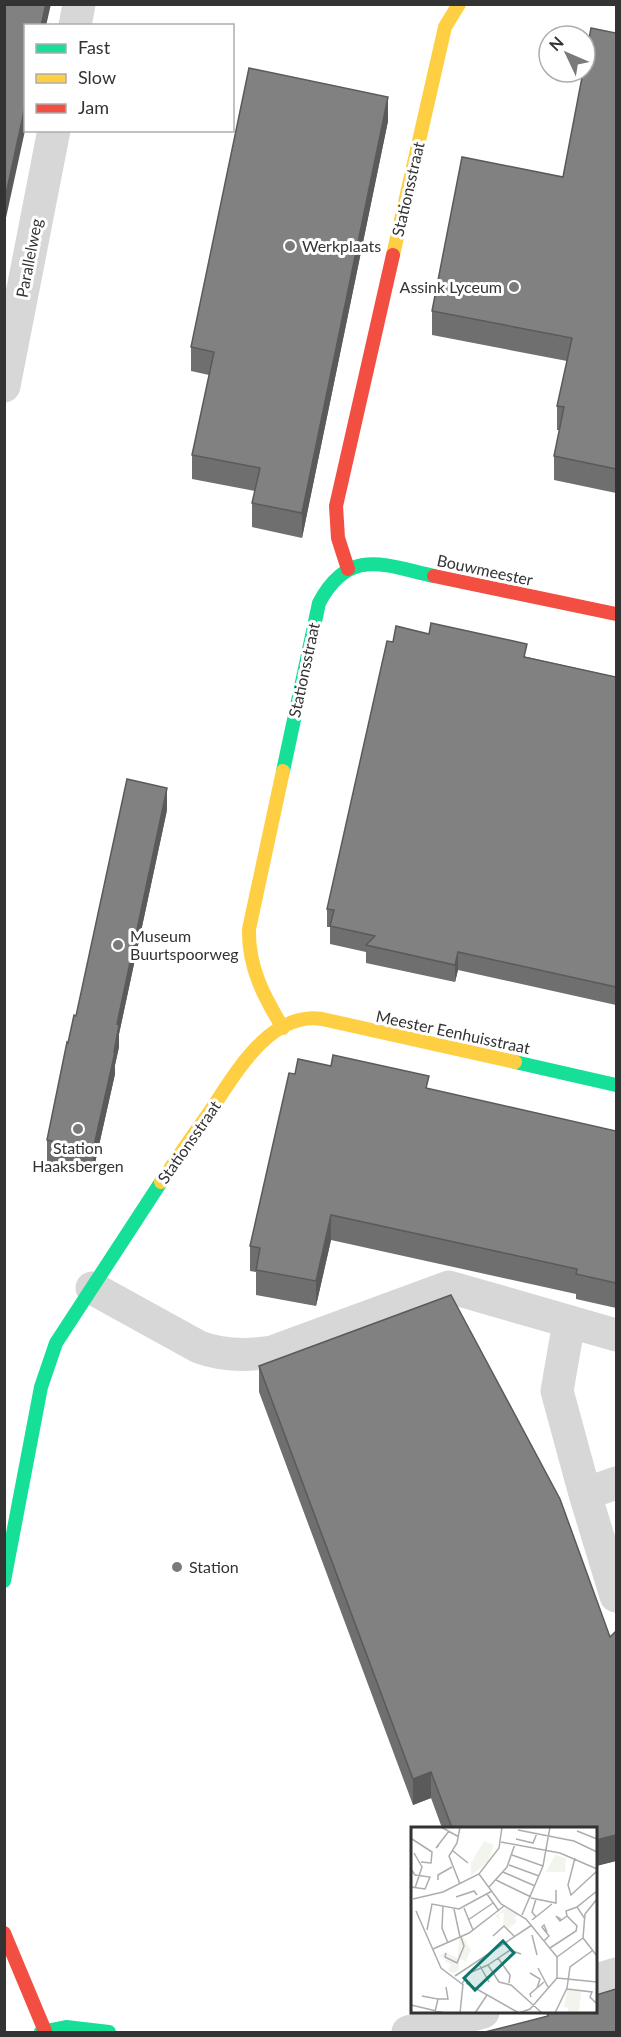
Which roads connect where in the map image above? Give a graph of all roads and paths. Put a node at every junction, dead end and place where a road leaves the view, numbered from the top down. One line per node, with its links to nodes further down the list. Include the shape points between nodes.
1 (79, 4): 3 (street)
2 (459, 4): 6 (street, Stationsstraat, via 445,27 336,506 334,527)
3 (75, 24)
4 (54, 132): 5 (street, Parallelweg)
5 (4, 386)
6 (348, 568): 7 (street, Bouwmeester, via 372,563); 8 (street, Stationsstraat, via 332,580 319,603 249,929 247,946 255,977)
7 (616, 614)
8 (283, 1028): 9 (street, Meester Eenhuisstraat, via 312,1018 332,1021); 10 (street, Stationsstraat, via 249,1054)
9 (616, 1085)
10 (92, 1288): 11 (street, via 199,1347 240,1355 272,1352 449,1287); 15 (street, Stationsstraat, via 56,1343 46,1368)
11 (569, 1322): 12 (street); 14 (street, via 557,1392)
12 (616, 1335)
13 (616, 1483): 14 (street)
14 (585, 1494): 16 (street)
15 (4, 1581)
16 (616, 1596)
17 (4, 1933): 21 (street)
18 (616, 1974): 19 (street)
19 (597, 1980)
20 (479, 2013): 23 (street)
21 (43, 2032): 22 (street, via 68,2026)
22 (109, 2032)
23 (408, 2032)

